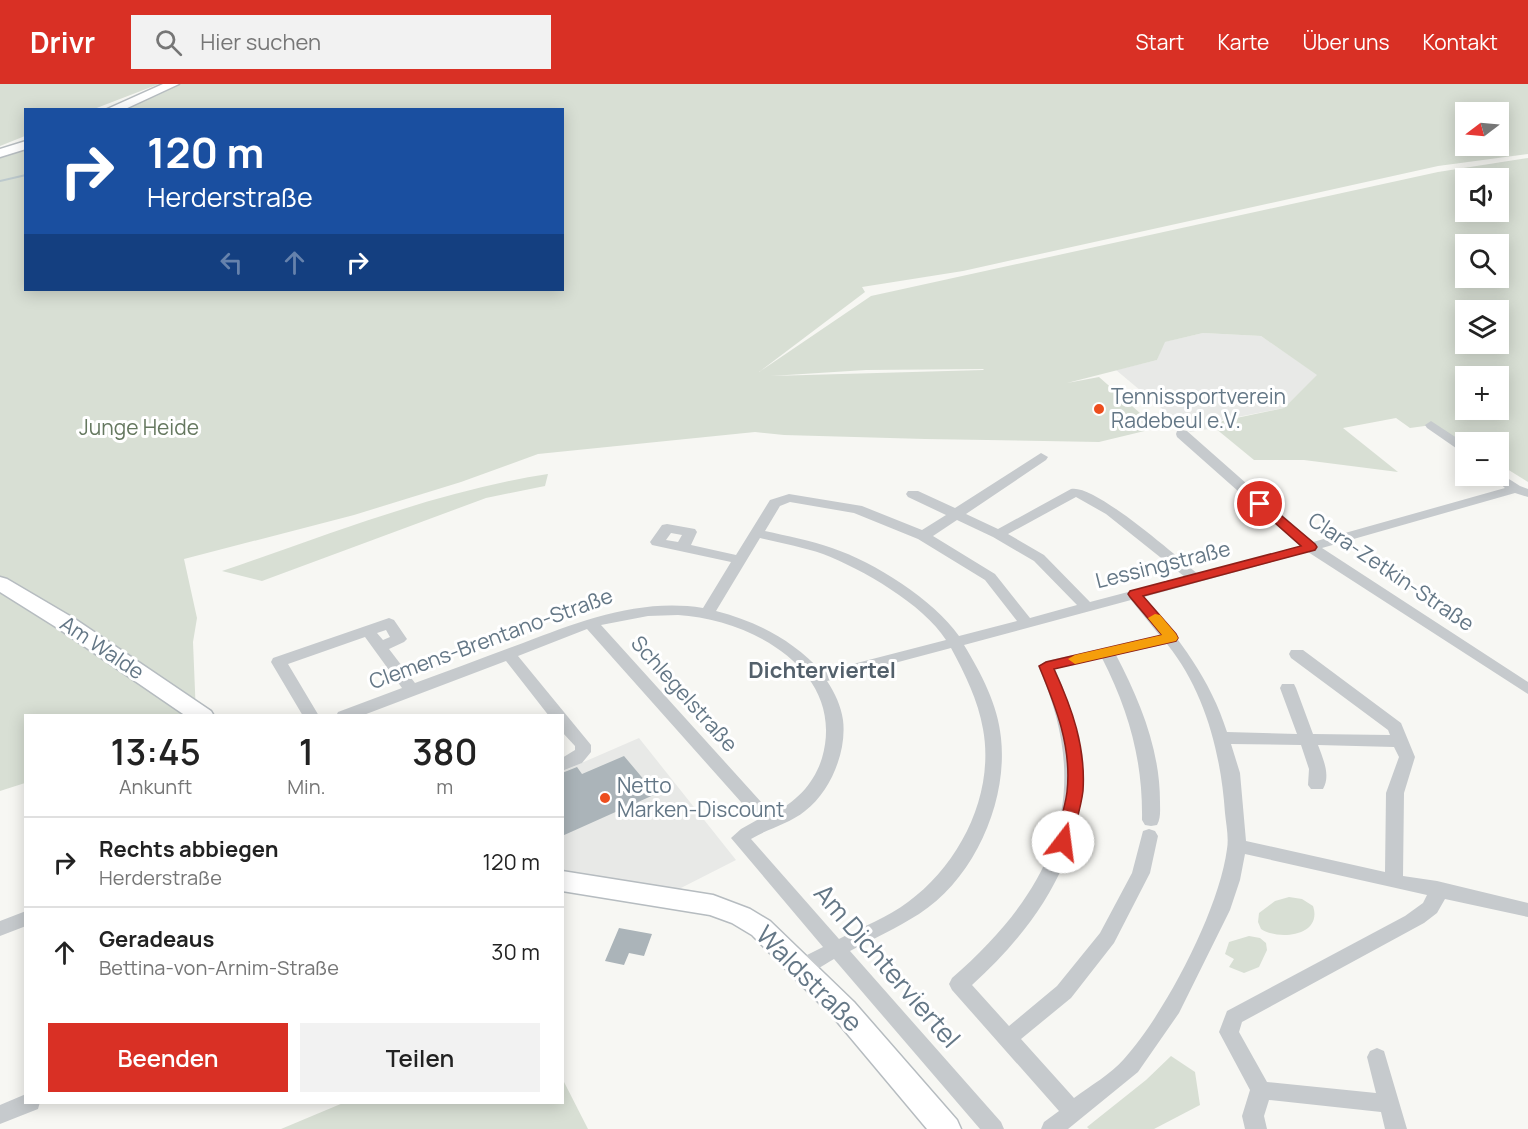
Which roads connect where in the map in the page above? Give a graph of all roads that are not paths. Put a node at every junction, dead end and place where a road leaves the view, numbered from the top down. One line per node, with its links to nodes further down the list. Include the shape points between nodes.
1 (173, 84): 2 (street)
2 (116, 108)
3 (24, 145): 4 (street)
4 (0, 153)
5 (1431, 425): 7 (street)
6 (1182, 434): 16 (street, Clara-Zetkin-Straße)
7 (1455, 443)
8 (1041, 457): 12 (street)
9 (1509, 483): 10 (street)
10 (1522, 491): 16 (street, Lessingstraße)
11 (913, 494): 12 (street)
12 (957, 513): 14 (street); 15 (street)
13 (757, 534): 15 (street, via 776,503 789,498 857,509); 18 (street); 27 (street, via 830,552 933,614)
14 (998, 534): 19 (street, via 1077,492 1111,511); 22 (street, via 1039,558)
15 (923, 536): 24 (street, via 990,577)
16 (1310, 547): 19 (street, Lessingstraße); 33 (street, Clara-Zetkin-Straße)
17 (683, 548): 18 (street)
18 (741, 560): 23 (street)
19 (1196, 579): 21 (street, Lessingstraße)
20 (0, 583): 36 (street, Am Walde)
21 (1134, 594): 22 (street, Lessingstraße); 26 (street)
22 (1086, 606): 24 (street, Lessingstraße)
23 (707, 613): 25 (street, Clemens-Brentano-Straße, via 632,613); 31 (street, Clemens-Brentano-Straße, via 778,641)
24 (1026, 622): 27 (street, Lessingstraße)
25 (590, 623): 29 (street, Clemens-Brentano-Straße); 45 (street, Schlegelstraße)
26 (1171, 638): 28 (street); 40 (street, via 1211,706)
27 (955, 641): 31 (street, Lessingstraße); 54 (street, via 981,694 993,739 993,772 977,829 959,861 927,899)
28 (1107, 652): 56 (street, via 1129,695 1153,787 1150,828 1140,873 1107,938 1064,992); 56 (street, via 1046,666 1061,698 1072,738 1075,793 1066,832 1033,903 1010,935 959,984)
29 (507, 653): 34 (street, Clemens-Brentano-Straße); 38 (street)
30 (1297, 654): 42 (street, via 1395,727)
31 (820, 678): 45 (street, Clemens-Brentano-Straße, via 833,706 836,733 829,764 819,784 800,806)
32 (1288, 688): 41 (street)
33 (1528, 689)
34 (411, 690): 35 (street, Clemens-Brentano-Straße); 37 (street, via 368,630 279,662)
35 (363, 712)
36 (200, 714)
37 (310, 714)
38 (556, 714)
39 (564, 722): 43 (street, via 583,745 583,752)
40 (1221, 738): 41 (street); 47 (street, via 1231,773)
41 (1307, 739): 42 (street); 44 (street, via 1318,769)
42 (1401, 741): 48 (street, via 1407,757 1395,793)
43 (564, 764)
44 (1317, 784)
45 (768, 821): 46 (street, Clemens-Brentano-Straße)
46 (740, 838): 54 (street, Am Dichterviertel)
47 (1237, 846): 48 (street); 61 (street, via 1221,910 1172,1007 1131,1066)
48 (1394, 879): 50 (street)
49 (564, 881): 55 (street, Waldstraße, via 712,905 761,928)
50 (1437, 888): 51 (street); 58 (street, via 1433,908 1234,1017 1229,1032)
51 (1528, 910)
52 (24, 919): 53 (street)
53 (0, 929)
54 (837, 948): 55 (street); 64 (street, Am Dichterviertel)
55 (802, 967): 63 (street, Waldstraße)
56 (1007, 1039): 61 (street)
57 (1377, 1057): 60 (street)
58 (1261, 1090): 60 (street); 66 (street, via 1253,1116)
59 (25, 1104): 62 (street)
60 (1390, 1104): 67 (street)
61 (1074, 1113): 65 (street)
62 (0, 1115)
63 (946, 1129)
64 (993, 1129)
65 (1053, 1129)
66 (1256, 1129)
67 (1396, 1129)

